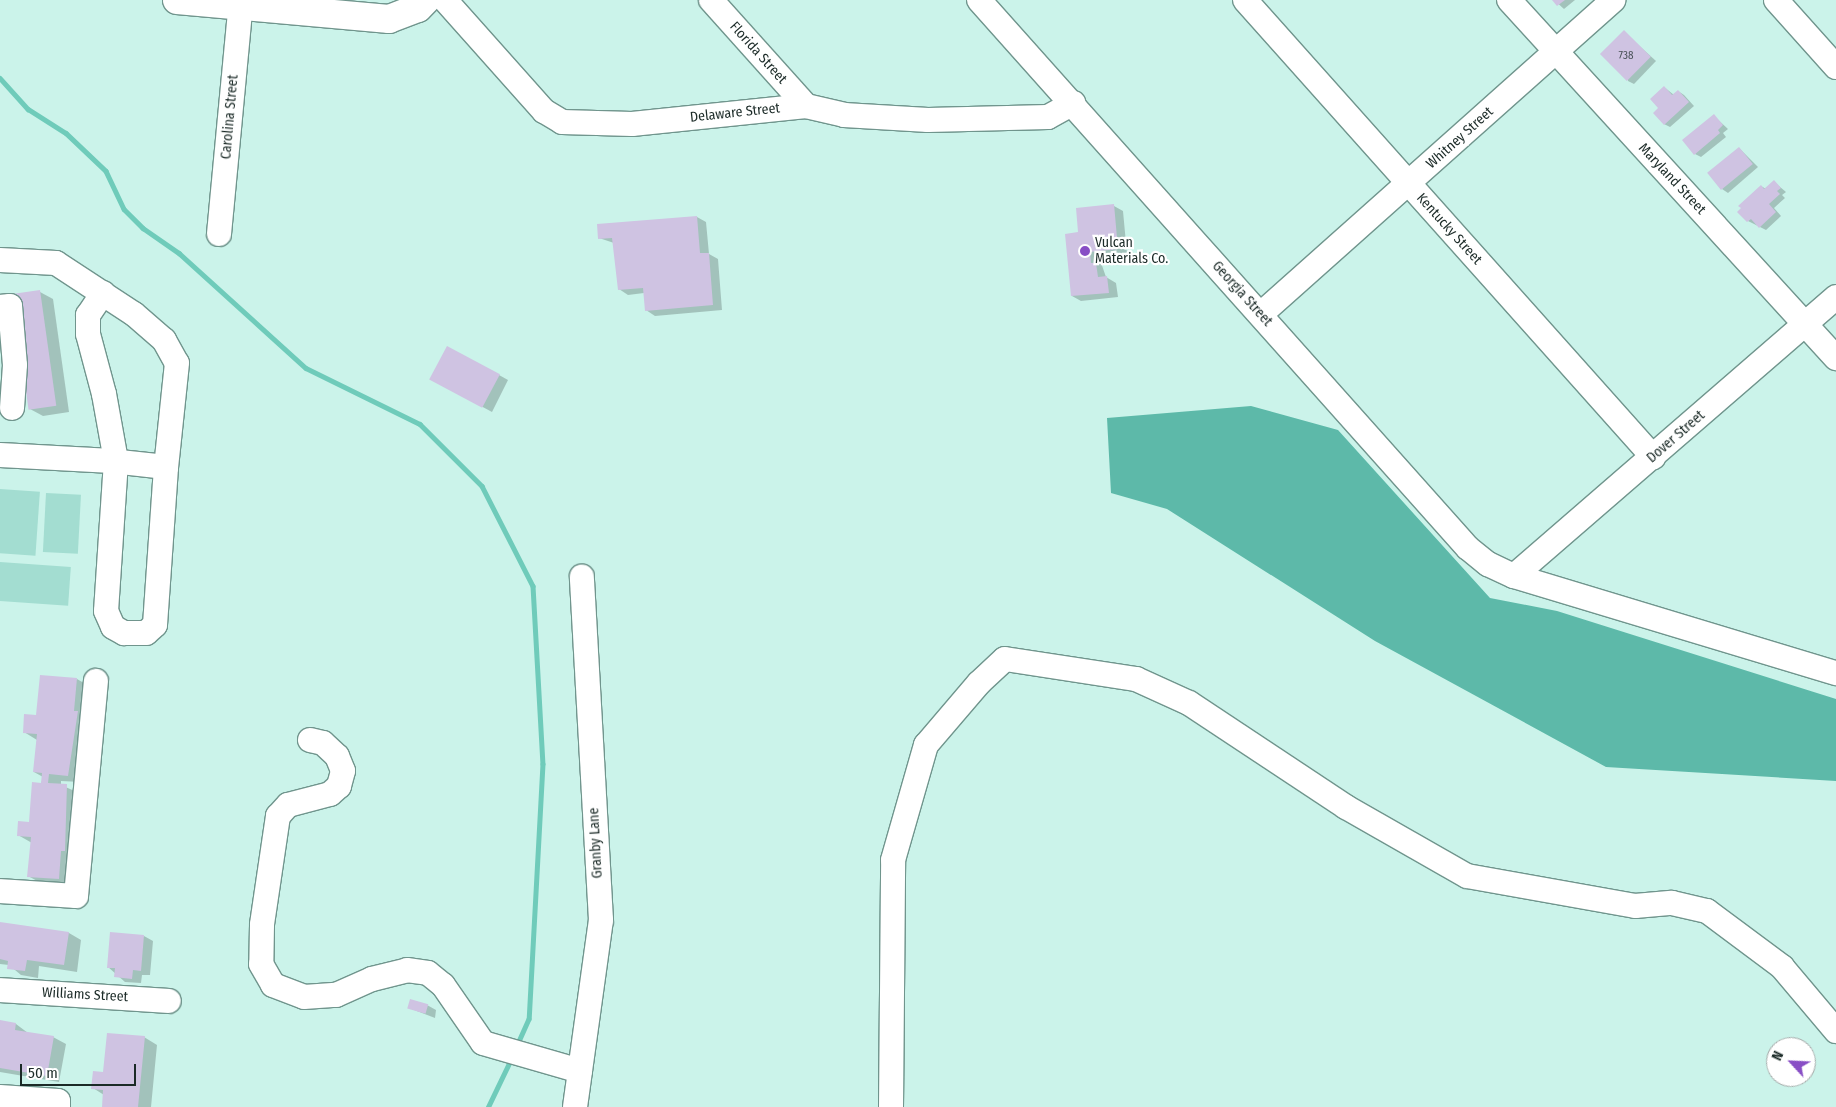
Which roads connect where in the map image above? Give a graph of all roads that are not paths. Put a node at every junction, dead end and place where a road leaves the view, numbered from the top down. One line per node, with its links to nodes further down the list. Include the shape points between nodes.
1 (177, 0): 10 (main road)
2 (426, 0): 10 (main road, via 418,8 389,19)
3 (445, 0): 14 (street, Delaware Street, via 544,111 562,122 632,124)
4 (710, 0): 14 (street, Florida Street)
5 (979, 0): 13 (street, Georgia Street)
6 (1245, 0): 15 (street, Kentucky Street)
7 (1509, 0): 11 (street, Maryland Street)
8 (1613, 0): 11 (street, Whitney Street)
9 (1776, 0): 12 (street)
10 (240, 3): 16 (street, Carolina Street)
11 (1554, 52): 15 (street, Whitney Street); 22 (street, Maryland Street)
12 (1836, 67)
13 (1073, 103): 14 (street, Delaware Street, via 1048,117 928,120 844,115); 21 (street, Georgia Street)
14 (806, 106)
15 (1410, 184): 21 (street, Whitney Street); 26 (street, Kentucky Street)
16 (220, 234)
17 (0, 260): 18 (street, via 56,263)
18 (103, 293): 27 (street, via 88,315 88,334 104,394); 28 (street, via 164,340 177,364)
19 (1836, 297): 22 (street, Dover Street)
20 (0, 307): 24 (street, via 10,306 15,365)
21 (1261, 314): 29 (street, Georgia Street, via 1468,548 1488,564)
22 (1806, 324): 23 (street, Maryland Street); 26 (street, Dover Street)
23 (1836, 358)
24 (12, 408)
25 (0, 455): 27 (street)
26 (1653, 457): 29 (street, Dover Street)
27 (116, 461): 28 (street); 28 (street, via 106,611 113,627 124,633 146,633 155,625)
28 (166, 468)
29 (1514, 576): 31 (street, Georgia Street)
30 (582, 577): 38 (street, Granby Lane, via 600,920)
31 (1836, 673)
32 (96, 680): 34 (street, via 76,896)
33 (310, 740): 38 (street, via 323,743 337,756 343,771 339,786 330,794 288,805 278,816 262,925 261,964 273,985 304,997 336,995 372,979 407,970 428,973 443,985 483,1043)
34 (0, 891)
35 (0, 990): 36 (street, Williams Street)
36 (169, 1001)
37 (1836, 1031): 42 (street, via 1782,967 1707,911 1672,903 1636,906 1467,876 1346,807 1171,695 1136,679 1005,659 979,683 926,745 892,860)
38 (572, 1069): 41 (street, Granby Lane)
39 (0, 1097): 40 (street, via 58,1101)
40 (58, 1107)
41 (575, 1107)
42 (891, 1107)

